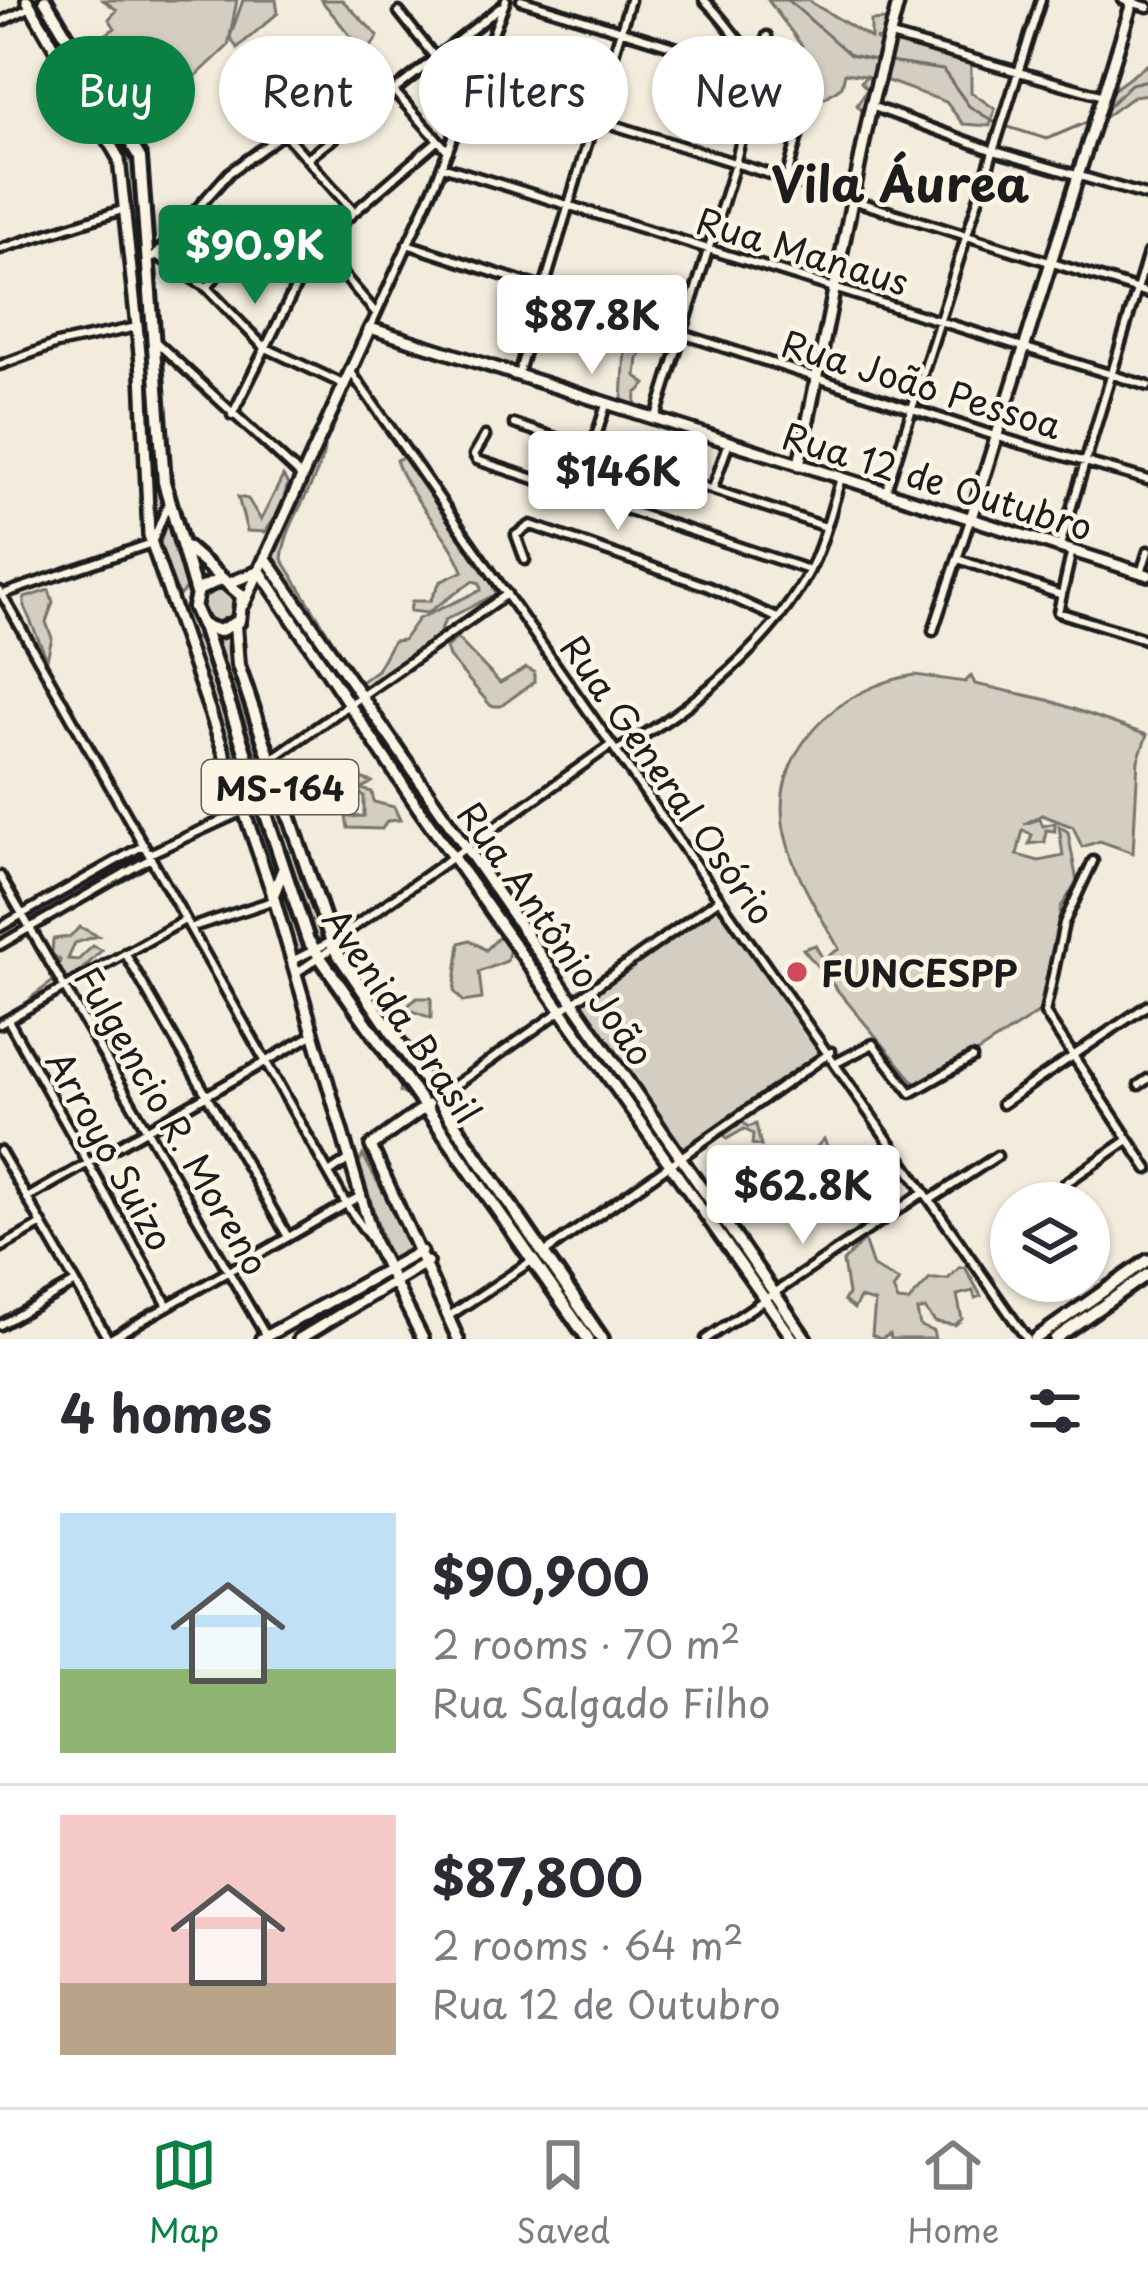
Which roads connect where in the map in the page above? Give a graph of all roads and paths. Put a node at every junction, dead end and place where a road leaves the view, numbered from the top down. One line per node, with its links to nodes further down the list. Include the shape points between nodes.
1 (45, 0): 59 (main road, MS-164, via 140,158)
2 (521, 0): 13 (street)
3 (630, 0): 13 (street)
4 (704, 0): 18 (street)
5 (898, 0): 14 (main road)
6 (1041, 0): 22 (street)
7 (1130, 1): 10 (street); 25 (main road)
8 (505, 2): 15 (street); 16 (street)
9 (29, 4): 12 (street); 48 (main road, via 112,139)
10 (1148, 7)
11 (399, 12): 19 (street)
12 (0, 22)
13 (621, 30): 17 (street); 20 (street)
14 (887, 34): 22 (street); 26 (main road)
15 (459, 36)
16 (493, 36)
17 (619, 36)
18 (732, 36)
19 (419, 37)
20 (652, 39)
21 (419, 67): 23 (street)
22 (1018, 71): 25 (street); 38 (street)
23 (395, 87)
24 (395, 92): 27 (street)
25 (1100, 95): 43 (main road)
26 (871, 106): 38 (street); 46 (main road)
27 (419, 120)
28 (628, 130): 41 (street)
29 (269, 144): 57 (street, via 229,173)
30 (295, 144): 40 (street)
31 (325, 144): 40 (street)
32 (433, 144): 49 (street)
33 (440, 144): 39 (street)
34 (451, 144): 39 (street)
35 (589, 144): 47 (street)
36 (740, 144): 41 (street)
37 (797, 144): 44 (street)
38 (991, 150): 43 (street); 51 (street)
39 (448, 151): 42 (street)
40 (308, 158): 49 (street)
41 (735, 164): 44 (street); 55 (street)
42 (442, 166): 47 (street, Rua Manaus); 53 (street)
43 (1076, 176): 45 (street); 58 (main road)
44 (786, 180): 46 (street)
45 (1148, 196)
46 (852, 201): 51 (street); 61 (main road)
47 (570, 206): 55 (street, Rua Manaus); 63 (street)
48 (125, 209): 54 (street); 67 (main road)
49 (354, 212): 52 (street)
50 (257, 222): 60 (street)
51 (966, 237): 58 (street); 66 (street)
52 (317, 244): 65 (street); 71 (street)
53 (407, 244): 63 (street, Rua João Pessoa); 65 (street)
54 (0, 249)
55 (709, 249): 61 (street, Rua Manaus); 69 (street)
56 (1148, 253): 62 (street)
57 (156, 255): 59 (street); 60 (street)
58 (1049, 262): 62 (street); 72 (main road)
59 (146, 266): 70 (main road, MS-164)
60 (207, 288): 71 (street)
61 (835, 288): 66 (street, Rua Manaus); 77 (main road)
62 (1136, 289): 64 (street); 75 (street)
63 (543, 292): 69 (street, Rua João Pessoa); 76 (street)
64 (1148, 292)
65 (376, 313): 68 (street)
66 (940, 320): 72 (street, Rua Manaus); 81 (street)
67 (137, 327): 73 (street); 100 (main road)
68 (370, 328): 74 (main road); 76 (main road, Rua 12 de Outubro)
69 (682, 336): 77 (street, Rua João Pessoa); 83 (street)
70 (151, 338): 82 (street); 96 (main road, MS-164)
71 (264, 347): 78 (street); 82 (street)
72 (1022, 347): 75 (street, Rua Manaus); 86 (main road)
73 (0, 365)
74 (349, 369): 78 (main road); 111 (street, Rua General Osório)
75 (1113, 375): 79 (street, Rua Manaus); 89 (street)
76 (517, 378): 80 (main road, Rua 12 de Outubro)
77 (816, 379): 81 (street, Rua João Pessoa); 90 (main road)
78 (343, 384): 91 (main road)
79 (1148, 386)
80 (606, 404): 83 (main road, Rua 12 de Outubro); 88 (street)
81 (912, 409): 86 (street, Rua João Pessoa); 95 (street)
82 (232, 415): 91 (street)
83 (655, 420): 87 (main road, Rua 12 de Outubro)
84 (514, 424): 88 (street)
85 (485, 436): 106 (street, via 477,460)
86 (995, 436): 89 (street, Rua João Pessoa); 97 (main road)
87 (729, 442): 90 (main road, Rua 12 de Outubro); 94 (street)
88 (592, 449): 94 (street)
89 (1084, 461): 93 (street, Rua João Pessoa); 101 (street)
90 (799, 465): 92 (main road, Rua 12 de Outubro)
91 (301, 476): 103 (main road)
92 (841, 478): 95 (main road, Rua 12 de Outubro); 98 (street)
93 (1148, 480)
94 (713, 488): 98 (street)
95 (886, 491): 97 (main road, Rua 12 de Outubro)
96 (169, 502): 99 (main road, MS-164); 100 (street)
97 (971, 518): 101 (main road, Rua 12 de Outubro); 104 (street)
98 (826, 527): 106 (street)
99 (181, 540): 109 (main road, MS-164); 113 (main road, MS-164)
100 (152, 543): 110 (street); 115 (main road)
101 (1066, 548): 108 (main road, Rua 12 de Outubro); 112 (street)
102 (1148, 551): 108 (street)
103 (265, 557): 107 (main road); 122 (main road, Rua Antônio João)
104 (958, 559): 112 (street); 119 (street)
105 (525, 560): 116 (street, via 515,535 531,525)
106 (809, 570): 116 (street)
107 (260, 571): 109 (main road); 114 (main road); 123 (main road, Rua Antônio João)
108 (1144, 574)
109 (224, 582): 113 (main road); 114 (main road, MS-164)
110 (1, 594): 131 (street)
111 (507, 594): 122 (street); 124 (street, Rua General Osório)
112 (1059, 594): 121 (street, via 1058,612)
113 (196, 595): 115 (main road); 118 (main road, MS-164)
114 (244, 604): 117 (main road)
115 (172, 605): 120 (main road)
116 (777, 618): 124 (street, via 696,704)
117 (235, 625): 118 (main road); 125 (main road, Avenida Brasil / MS-164, via 234,651)
118 (203, 626): 120 (main road); 126 (main road, Avenida Brasil / MS-164)
119 (933, 631)
120 (181, 633): 127 (main road)
121 (1148, 640)
122 (361, 696): 123 (street); 128 (main road, Rua Antônio João)
123 (348, 705): 125 (street); 129 (main road, Rua Antônio João)
124 (614, 748): 132 (street); 139 (street, Rua General Osório)
125 (271, 760): 126 (street); 146 (main road, Avenida Brasil / MS-164)
126 (248, 768): 127 (street); 136 (main road, Avenida Brasil / MS-164)
127 (230, 774): 130 (main road)
128 (432, 801): 129 (main road); 132 (main road, Rua Antônio João)
129 (419, 809): 134 (main road, Rua Antônio João)
130 (242, 812): 133 (street); 138 (main road)
131 (144, 845): 133 (street); 140 (street)
132 (464, 850): 134 (street); 142 (main road, Rua Antônio João)
133 (150, 856): 141 (street); 144 (street)
134 (453, 857): 142 (main road, Rua Antônio João); 146 (street)
135 (1093, 861): 155 (street, via 1067,913 1047,993 1047,1021)
136 (283, 869): 138 (main road); 146 (main road, Avenida Brasil / MS-164)
137 (0, 876): 140 (street, Fulgencio R. Moreno)
138 (274, 898): 141 (street); 148 (main road)
139 (718, 900): 150 (street); 154 (street, Rua General Osório)
140 (23, 914): 143 (street); 144 (street, Fulgencio R. Moreno)
141 (188, 923): 147 (street); 157 (street)
142 (510, 926): 150 (main road, Rua Antônio João)
143 (0, 927)
144 (31, 927): 145 (street); 149 (street, Fulgencio R. Moreno)
145 (0, 945)
146 (328, 946): 148 (street); 162 (main road, Avenida Brasil / MS-164)
147 (125, 953): 149 (street); 161 (street)
148 (293, 967): 153 (main road)
149 (66, 987): 152 (street); 164 (street, Fulgencio R. Moreno)
150 (568, 1005): 162 (street); 169 (main road, Rua Antônio João)
151 (1148, 1005): 155 (street)
152 (4, 1022): 170 (street, Arroyo Suizo)
153 (314, 1034): 157 (street); 168 (main road)
154 (831, 1052): 158 (street, Rua General Osório); 169 (street)
155 (1073, 1055): 163 (street); 165 (street)
156 (972, 1058): 158 (street, via 911,1094 873,1045)
157 (266, 1062): 161 (street); 172 (street)
158 (838, 1062): 174 (street, Rua General Osório)
159 (1148, 1079): 160 (street)
160 (1139, 1085)
161 (207, 1095): 164 (street); 180 (street)
162 (432, 1102): 183 (main road, via 371,1146); 184 (main road, Avenida Brasil / MS-164)
163 (1002, 1104)
164 (147, 1130): 170 (street); 188 (street, Fulgencio R. Moreno)
165 (1128, 1139): 171 (street); 173 (street)
166 (0, 1151): 176 (street)
167 (998, 1156): 177 (street)
168 (351, 1158): 172 (street); 175 (main road)
169 (675, 1160): 184 (street); 192 (main road, Rua Antônio João)
170 (88, 1163): 176 (street); 193 (street, Arroyo Suizo)
171 (1148, 1169)
172 (328, 1173): 178 (street)
173 (1067, 1182)
174 (924, 1192): 177 (street, Rua General Osório); 192 (street)
175 (363, 1195): 178 (street); 181 (main road)
176 (27, 1198): 179 (street)
177 (930, 1200): 208 (street, Rua General Osório)
178 (346, 1204): 180 (street); 181 (street)
179 (42, 1224): 182 (street); 190 (street)
180 (288, 1237): 188 (street)
181 (374, 1242): 187 (main road)
182 (0, 1248)
183 (421, 1251): 186 (main road); 187 (main road)
184 (538, 1257): 195 (street); 203 (main road, Avenida Brasil / MS-164); 204 (main road, Avenida Brasil / MS-164)
185 (1148, 1260): 194 (main road)
186 (427, 1262): 191 (main road); 195 (main road)
187 (387, 1270): 191 (main road); 196 (main road)
188 (229, 1271): 193 (street); 198 (street, Fulgencio R. Moreno)
189 (1148, 1274): 194 (main road)
190 (76, 1282): 197 (street); 199 (street)
191 (393, 1282): 200 (main road); 201 (main road)
192 (769, 1295): 205 (street); 206 (main road, Rua Antônio João); 207 (main road, Rua Antônio João)
193 (168, 1306): 199 (street)
194 (1082, 1314): 208 (main road); 209 (main road)
195 (449, 1316): 202 (main road)
196 (290, 1324): 198 (main road); 200 (street)
197 (0, 1325)
198 (265, 1338)
199 (109, 1339)
200 (298, 1339)
201 (423, 1339)
202 (458, 1339)
203 (589, 1339)
204 (602, 1339)
205 (706, 1339)
206 (793, 1339)
207 (806, 1339)
208 (1031, 1339)
209 (1054, 1339)

